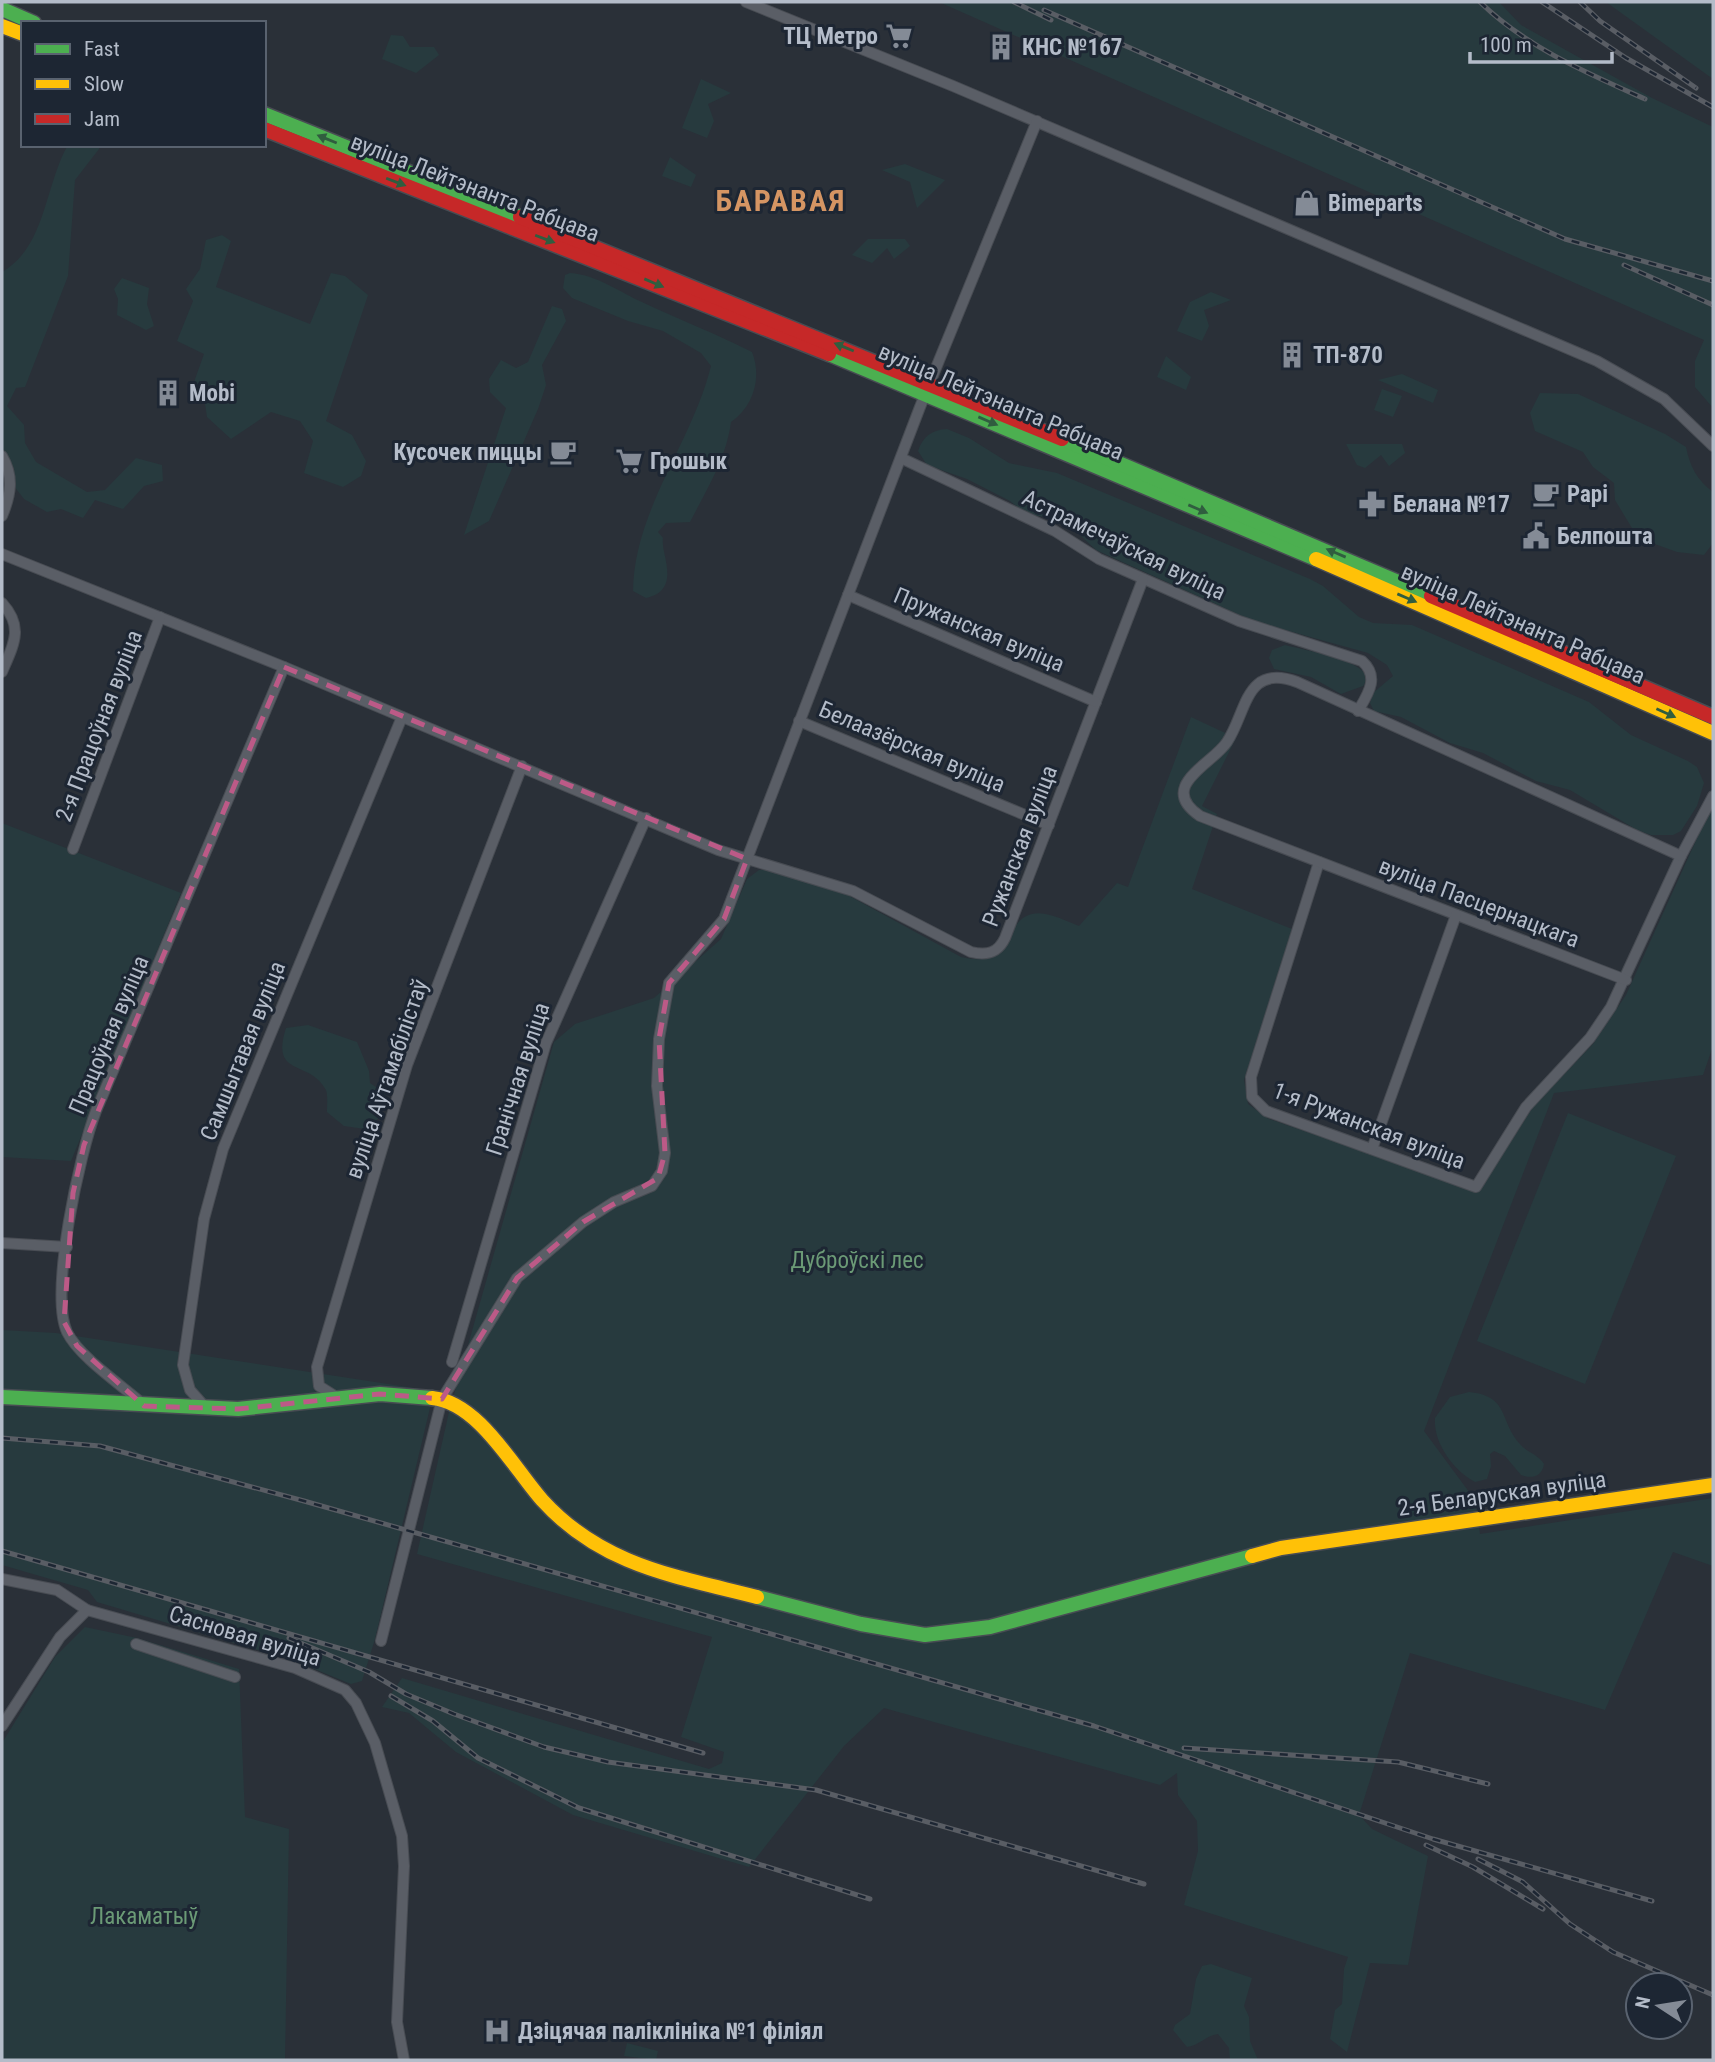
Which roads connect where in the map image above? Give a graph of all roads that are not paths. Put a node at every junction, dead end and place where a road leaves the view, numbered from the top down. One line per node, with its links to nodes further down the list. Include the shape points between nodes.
1 (746, 2): 7 (street)
2 (2, 9): 3 (main road)
3 (29, 21)
4 (2, 26): 5 (main road)
5 (21, 33)
6 (266, 115): 9 (main road, вуліца Лейтэнанта Рабцава, one-way to 6)
7 (1037, 121): 10 (street); 11 (street, via 1620,371 1664,399)
8 (266, 130): 9 (main road, вуліца Лейтэнанта Рабцава, one-way to 9)
9 (593, 251): 10 (main road, вуліца Лейтэнанта Рабцава)
10 (928, 388): 13 (street); 25 (main road, вуліца Лейтэнанта Рабцава, one-way to 10); 27 (main road, вуліца Лейтэнанта Рабцава, one-way to 27)
11 (1713, 446)
12 (2, 456): 14 (street, via 10,478)
13 (901, 458): 16 (street, Астрамечаўская вуліца, via 1055,531 1087,554); 17 (street)
14 (2, 516)
15 (2, 554): 19 (street)
16 (1143, 579): 22 (street, Ружанская вуліца); 23 (street, Астрамечаўская вуліца, via 1239,621 1363,661 1372,683)
17 (848, 595): 22 (street, Пружанская вуліца); 26 (street)
18 (2, 603): 21 (street, via 14,616 16,627)
19 (160, 617): 20 (street); 32 (street, 2-я Працоўная вуліца)
20 (284, 667): 24 (street); 40 (street, Працоўная вуліца, via 90,1128 74,1185)
21 (2, 671)
22 (1096, 702): 31 (street, Ружанская вуліца)
23 (1358, 711): 33 (street); 35 (street, вуліца Пасцернацкага, via 1281,678 1261,681 1247,698 1228,742 1198,767 1185,789 1188,805 1200,816)
24 (402, 717): 28 (street); 46 (street, Самшытавая вуліца, via 234,1123 209,1195 183,1365 190,1390)
25 (1713, 717)
26 (799, 721): 31 (street, Белаазёрская вуліца); 34 (street)
27 (1713, 733)
28 (522, 766): 30 (street); 43 (street, вуліца Аўтамабілістаў, via 407,1065 320,1354 316,1382)
29 (1713, 796): 33 (street)
30 (646, 818): 34 (street); 41 (street, Гранічная вуліца, via 546,1043)
31 (1049, 825): 34 (street, Ружанская вуліца, via 1002,944 984,954 971,952 853,891)
32 (73, 849)
33 (1681, 856): 37 (street)
34 (747, 859): 44 (street, via 724,919 669,983 659,1039 657,1086 664,1153 658,1178 652,1186 583,1222 517,1278)
35 (1319, 862): 36 (street, вуліца Пасцернацкага); 38 (street, 1-я Ружанская вуліца, via 1251,1077 1251,1097 1266,1111)
36 (1456, 915): 37 (street, вуліца Пасцернацкага); 38 (street)
37 (1626, 980): 38 (street, 1-я Ружанская вуліца, via 1590,1038 1514,1123 1476,1187)
38 (1372, 1149)
39 (2, 1243): 40 (street)
40 (67, 1247): 45 (street, Працоўная вуліца, via 62,1304 66,1330 77,1346)
41 (452, 1362)
42 (2, 1397): 45 (main road)
43 (340, 1399): 44 (main road, via 380,1394); 46 (main road)
44 (442, 1399): 47 (main road, 2-я Беларуская вуліца, via 460,1405 475,1419 544,1502 592,1545 651,1570 861,1625 925,1635 990,1627 1298,1546); 50 (street)
45 (145, 1406): 46 (main road)
46 (206, 1408)
47 (1713, 1485)
48 (2, 1579): 49 (street, Сасновая вуліца, via 57,1590)
49 (86, 1610): 53 (street, via 60,1637); 54 (street, Сасновая вуліца, via 295,1668 345,1690 356,1703 374,1743 402,1836 397,2022)
50 (381, 1641)
51 (136, 1644): 52 (street)
52 (235, 1677)
53 (2, 1726)
54 (404, 2060)

